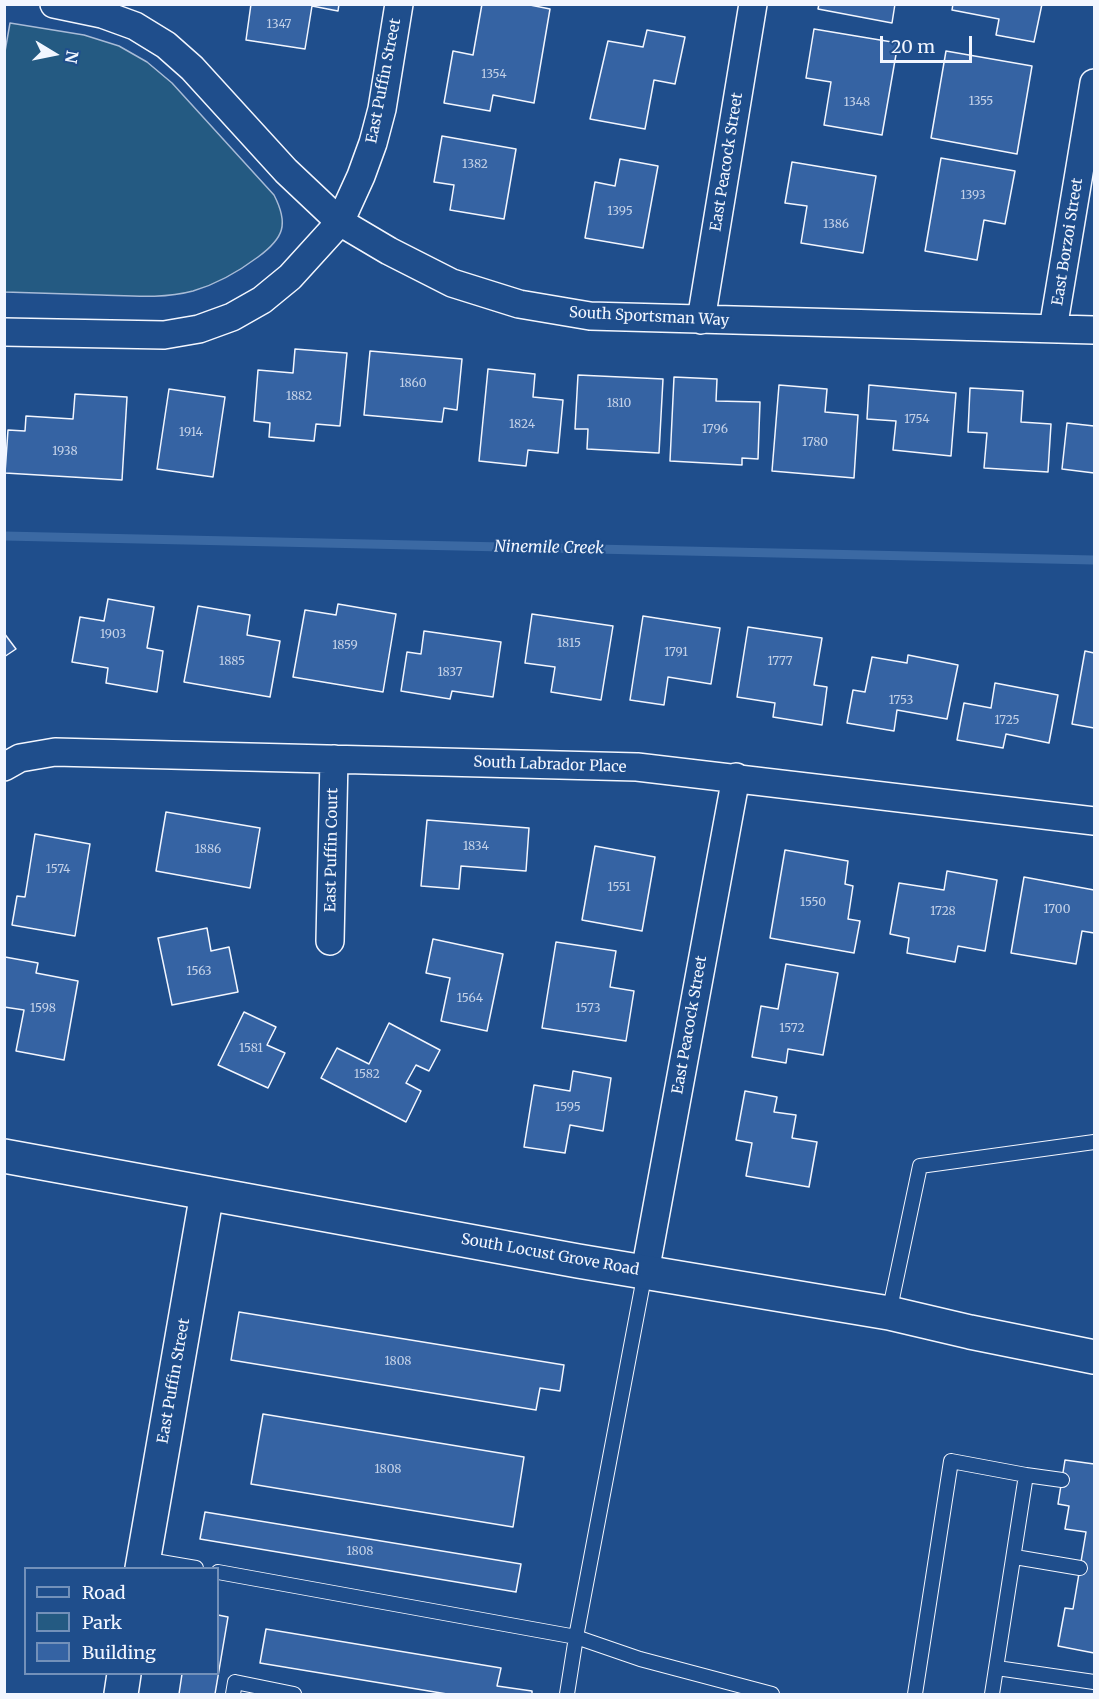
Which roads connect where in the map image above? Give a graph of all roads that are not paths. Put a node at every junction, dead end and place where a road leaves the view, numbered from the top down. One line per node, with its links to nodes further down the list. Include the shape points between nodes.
1 (54, 4): 5 (street, South Sportsman Way, via 135,26 166,45)
2 (399, 4): 5 (street, East Puffin Street, via 374,143)
3 (753, 4): 6 (street, East Peacock Street)
4 (1095, 83): 7 (street, East Borzoi Street)
5 (340, 222): 6 (street, South Sportsman Way, via 452,283 519,304 590,316); 9 (street, East Puffin Street, via 290,277 262,300 199,329 164,335)
6 (701, 320): 7 (street, South Sportsman Way)
7 (1053, 329): 8 (street, South Sportsman Way)
8 (1095, 330)
9 (4, 332)
10 (334, 759): 11 (street, South Labrador Place, via 55,752 20,758); 12 (street, South Labrador Place, via 637,767); 14 (street, East Puffin Court)
11 (4, 767)
12 (736, 777): 13 (street, South Labrador Place); 18 (street, East Peacock Street)
13 (1095, 821)
14 (330, 941)
15 (1095, 1142): 19 (lane, via 920,1166)
16 (4, 1156): 17 (main road, South Locust Grove Road)
17 (207, 1192): 18 (main road, South Locust Grove Road); 24 (main road, East Puffin Street)
18 (645, 1272): 19 (main road, South Locust Grove Road); 28 (lane)
19 (889, 1313): 20 (main road, South Locust Grove Road)
20 (1095, 1357)
21 (1026, 1475): 22 (lane); 23 (lane); 37 (lane, via 951,1461)
22 (1062, 1480)
23 (1015, 1557): 26 (lane); 29 (lane)
24 (143, 1564): 25 (lane)
25 (175, 1567)
26 (1080, 1568)
27 (219, 1572): 28 (lane)
28 (576, 1637): 35 (lane); 36 (lane)
29 (997, 1668): 31 (lane); 38 (lane)
30 (124, 1675): 32 (main road)
31 (1095, 1682)
32 (121, 1695)
33 (233, 1695): 34 (lane, via 236,1682)
34 (294, 1695)
35 (567, 1695)
36 (772, 1695)
37 (915, 1695)
38 (992, 1695)

